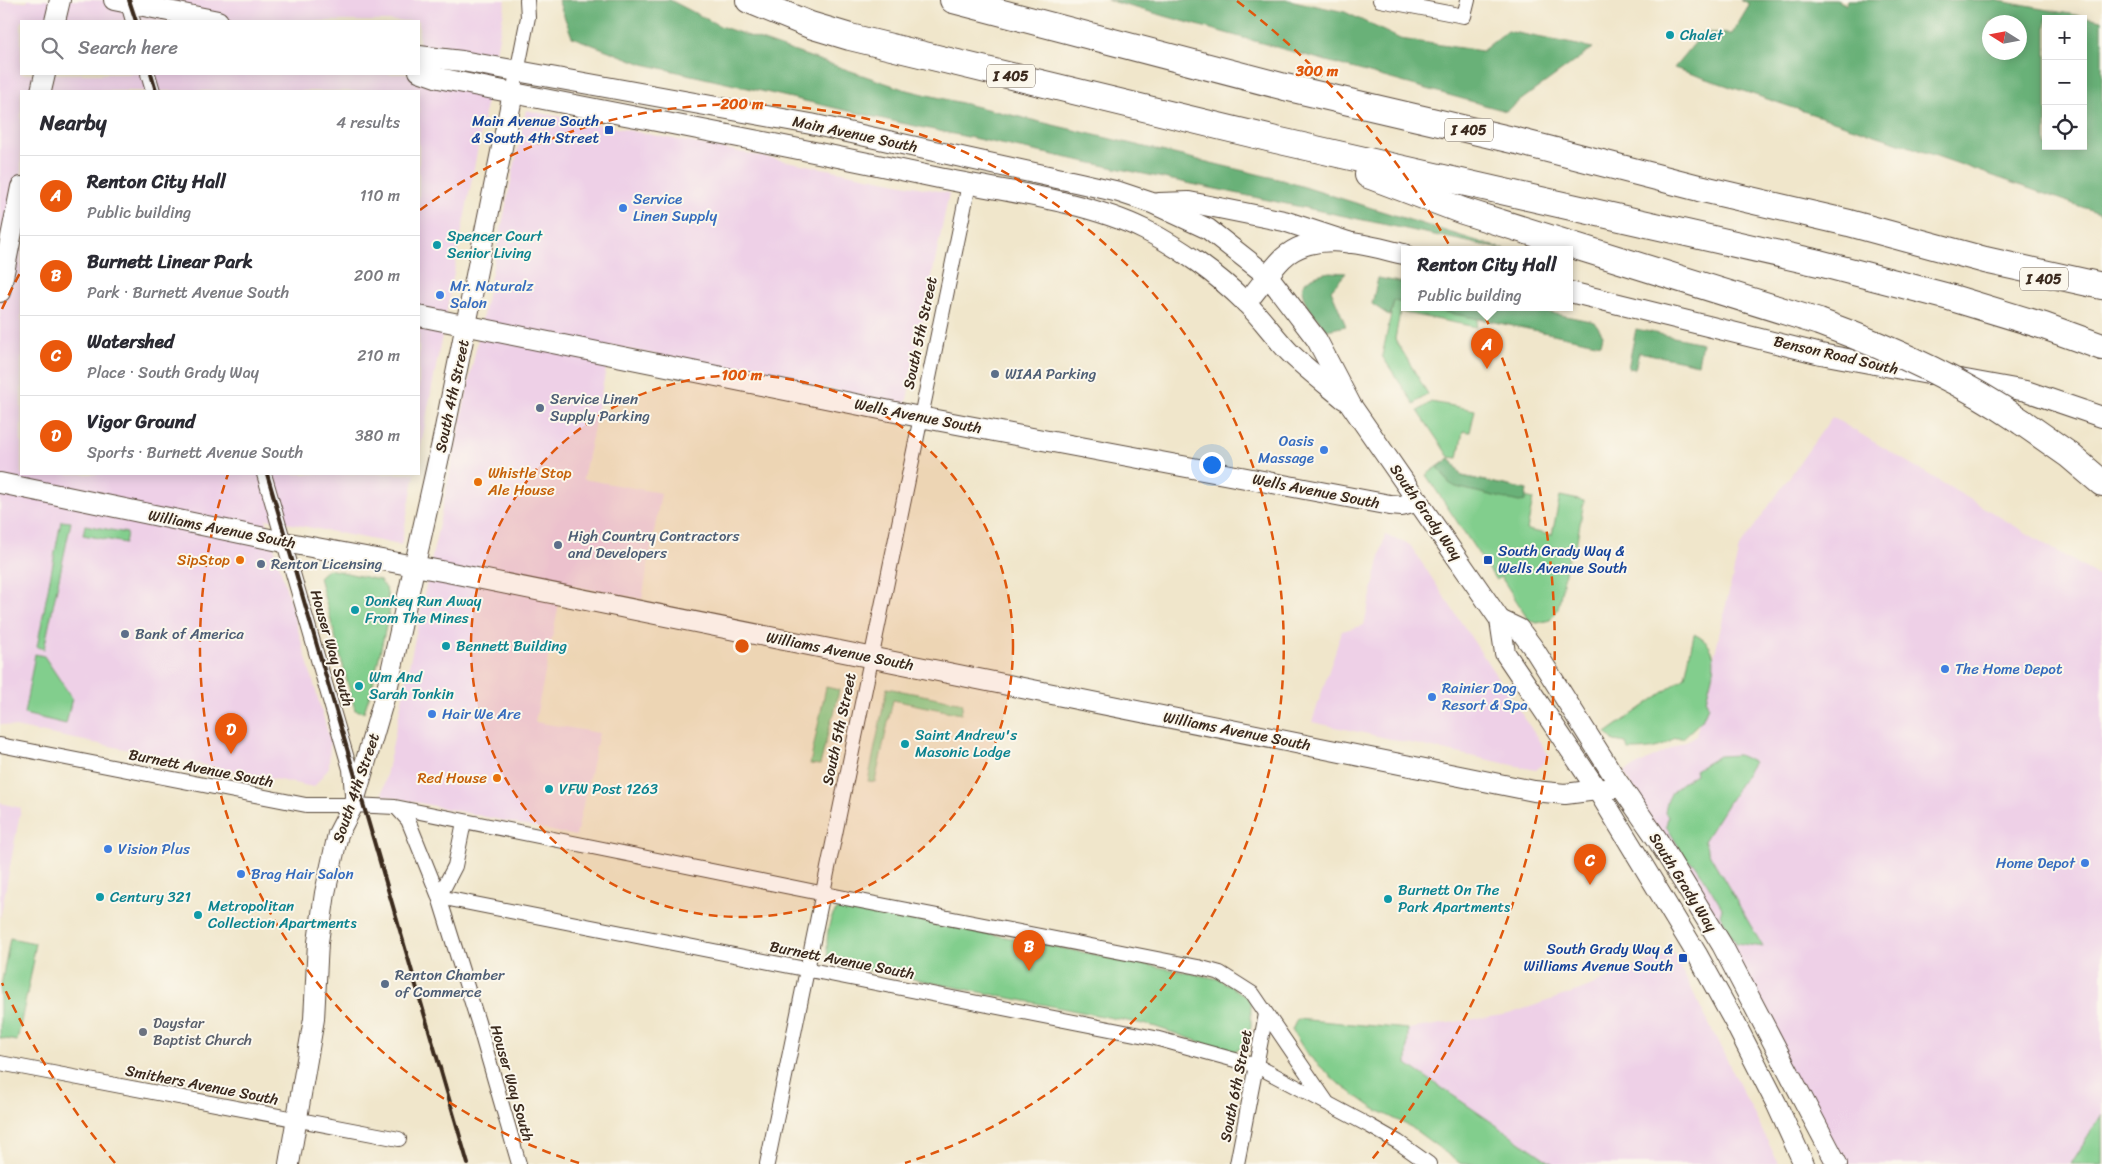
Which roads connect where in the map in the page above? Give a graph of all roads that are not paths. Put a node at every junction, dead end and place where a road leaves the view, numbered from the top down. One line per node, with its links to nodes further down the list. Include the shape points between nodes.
1 (60, 0): 8 (street)
2 (527, 0): 12 (street, via 528,17)
3 (749, 0): 18 (highway, I 405, via 850,37)
4 (953, 0): 25 (highway, I 405, via 1275,84 1849,223)
5 (1380, 0): 6 (street, via 1464,16)
6 (1468, 0)
7 (125, 6): 9 (street)
8 (55, 20)
9 (212, 20)
10 (420, 56): 12 (street, Main Avenue South)
11 (420, 71): 17 (street, Main Avenue South)
12 (517, 71): 17 (street); 21 (street, Main Avenue South, via 811,124 1119,192)
13 (45, 75): 15 (street)
14 (148, 75): 16 (street)
15 (41, 90)
16 (153, 90)
17 (513, 94): 19 (street, Main Avenue South, via 804,148); 33 (street, South 4th Street)
18 (1276, 140): 34 (highway, I 405, via 1819,263 2044,326); 40 (highway, bridge, via 1463,211 1819,322 1883,347 1994,403 2069,455)
19 (969, 184): 31 (street, Main Avenue South, via 1074,206 1146,230 1173,246); 36 (street, South 5th Street)
20 (20, 192): 22 (street)
21 (1152, 203): 23 (street, via 1190,202 1284,221); 26 (street, Main Avenue South, via 1208,229)
22 (11, 233): 28 (street)
23 (1351, 243): 24 (street); 26 (street, via 1320,241 1306,245 1284,258)
24 (1401, 253)
25 (1985, 260): 27 (highway); 30 (highway, I 405)
26 (1268, 277): 31 (street); 35 (street, South Grady Way, via 1317,340)
27 (2102, 286)
28 (0, 292)
29 (1573, 293): 37 (street, Benson Road South, via 1821,354 2026,391)
30 (2102, 297)
31 (1246, 302): 35 (street, South Grady Way, via 1290,353)
32 (420, 316): 33 (street, Wells Avenue South)
33 (467, 326): 36 (street, Wells Avenue South); 43 (street, South 4th Street)
34 (2102, 347)
35 (1351, 405): 41 (street, South Grady Way)
36 (920, 416): 41 (street, Wells Avenue South, via 1390,504 1402,506); 45 (street, South 5th Street)
37 (2102, 417)
38 (264, 475): 42 (street, Houser Way South)
39 (0, 483): 42 (street, Williams Avenue South)
40 (2102, 483)
41 (1419, 501): 44 (street, South Grady Way)
42 (284, 542): 43 (street, Williams Avenue South); 49 (street, Houser Way South, via 350,769)
43 (414, 565): 45 (street, Williams Avenue South); 49 (street, South 4th Street, via 388,685)
44 (1500, 620): 47 (street, South Grady Way, via 1519,629 1529,642); 48 (street, South Grady Way, via 1505,653)
45 (871, 657): 48 (street, Williams Avenue South, via 1534,791 1565,794); 52 (street, South 5th Street)
46 (0, 745): 49 (street, Burnett Avenue South, via 306,805)
47 (1621, 787): 48 (street, Williams Avenue South); 67 (street, South Grady Way, via 1722,944)
48 (1598, 791): 66 (street, South Grady Way, via 1734,1021)
49 (353, 805): 50 (street, Burnett Avenue South); 59 (street, South 4th Street, via 338,834 325,893 318,942 314,1019)
50 (398, 809): 51 (street, Burnett Avenue South); 53 (street, via 408,820)
51 (464, 822): 52 (street, Burnett Avenue South); 53 (street, via 455,866)
52 (822, 894): 54 (street, South 5th Street); 55 (street, Burnett Avenue South, via 1220,972 1253,994)
53 (439, 897): 54 (street, Burnett Avenue South); 62 (street, Houser Way South)
54 (806, 970): 57 (street, Burnett Avenue South, via 1155,1038); 63 (street, South 5th Street)
55 (1266, 1014): 57 (street, South 6th Street); 58 (street, Burnett Avenue South)
56 (0, 1063): 59 (street, Smithers Avenue South)
57 (1257, 1066): 58 (street, Burnett Avenue South); 64 (street, South 6th Street)
58 (1326, 1101): 65 (street, Burnett Avenue South, via 1398,1142)
59 (298, 1120): 60 (street, Smithers Avenue South); 61 (street, South 4th Street)
60 (398, 1139)
61 (289, 1164)
62 (519, 1164)
63 (767, 1164)
64 (1237, 1164)
65 (1428, 1164)
66 (1804, 1164)
67 (1837, 1164)

